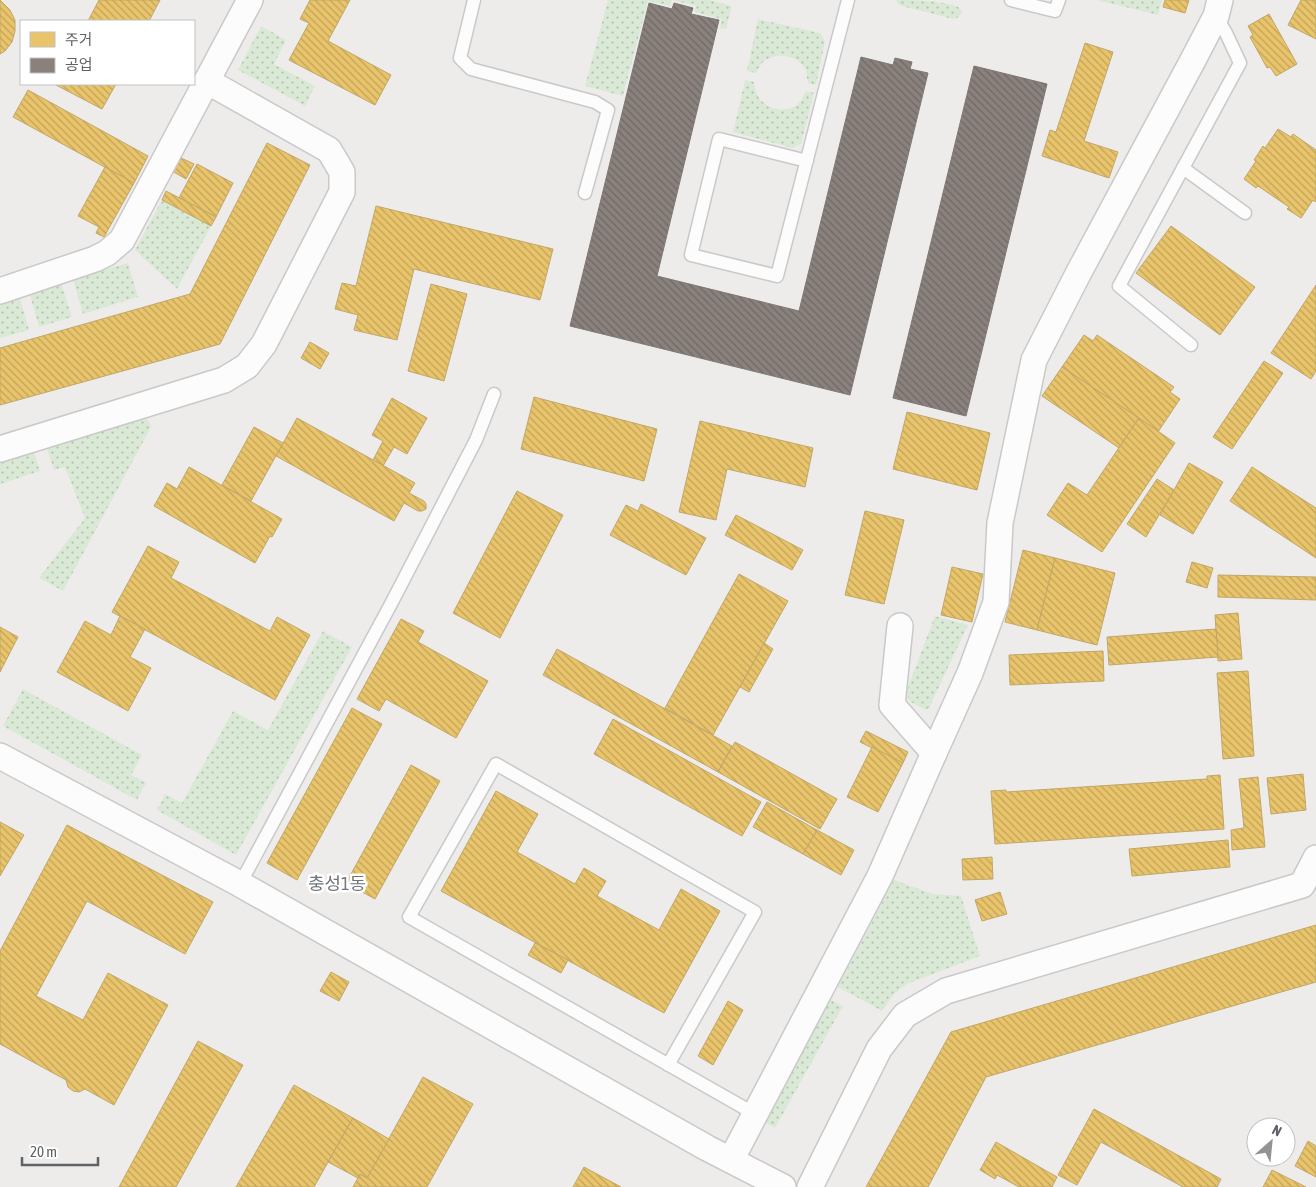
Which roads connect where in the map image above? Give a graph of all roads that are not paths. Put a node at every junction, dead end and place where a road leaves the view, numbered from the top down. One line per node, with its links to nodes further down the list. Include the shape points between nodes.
1 (250, 0): 7 (street)
2 (474, 0): 10 (lane, via 460,58 470,69 595,102 608,110)
3 (848, 0): 8 (lane)
4 (1012, 0): 5 (lane, via 1056,10)
5 (1058, 0)
6 (1218, 8): 9 (lane, via 1240,63); 17 (street, via 1189,69 1034,360 1000,524 996,602 970,673)
7 (208, 81): 12 (street, via 122,240 95,259); 15 (street, via 329,150 342,172 342,192 264,344 247,366 224,380)
8 (807, 161): 8 (lane, via 777,276 691,255 719,139)
9 (1183, 168): 11 (lane); 13 (lane, via 1119,286)
10 (585, 193)
11 (1245, 213)
12 (0, 291)
13 (1190, 346)
14 (494, 394): 20 (lane, via 476,440)
15 (0, 449)
16 (900, 626): 17 (street, via 892,705)
17 (934, 753): 22 (street, via 880,876)
18 (0, 756): 20 (street)
19 (1316, 858): 26 (street, via 1302,885 946,991 905,1014 879,1049)
20 (240, 884): 23 (street)
21 (668, 1065): 21 (lane, via 409,917 496,764 755,912); 22 (lane)
22 (755, 1114): 23 (street)
23 (731, 1160): 24 (street)
24 (750, 1180): 25 (street)
25 (783, 1187)
26 (810, 1187)

